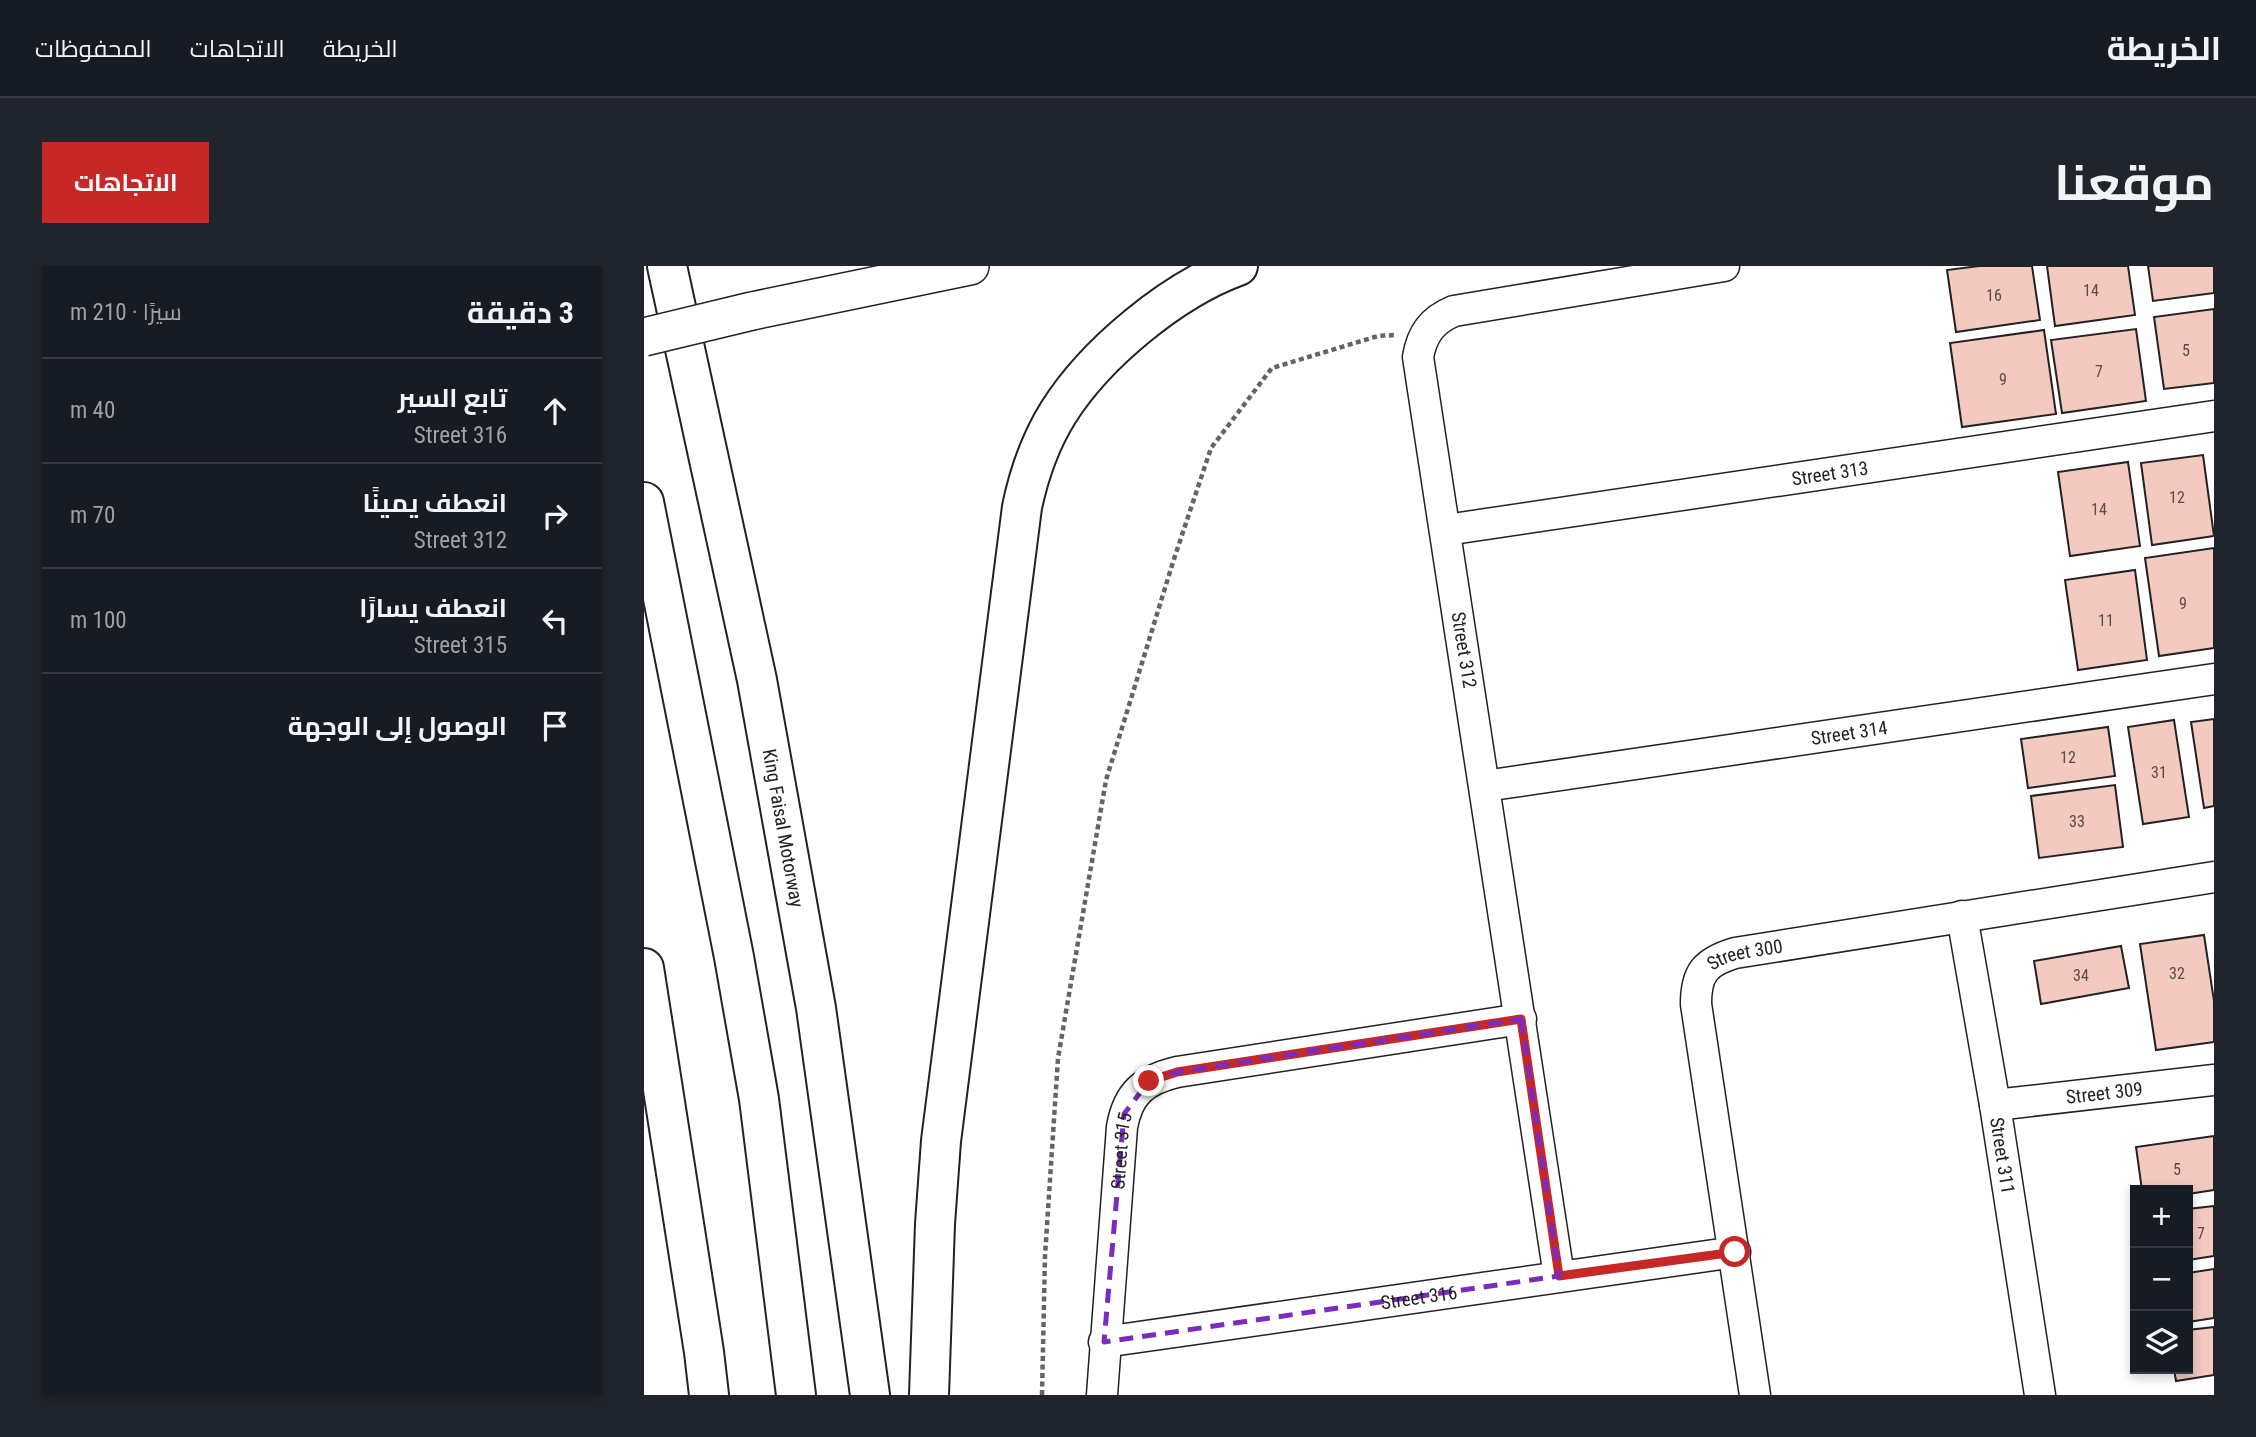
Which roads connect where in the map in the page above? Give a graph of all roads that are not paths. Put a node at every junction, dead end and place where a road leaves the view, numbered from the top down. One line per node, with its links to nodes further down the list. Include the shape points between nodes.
1 (667, 266): 24 (highway, King Faisal Motorway, via 757,680 816,1008)
2 (970, 266): 5 (main road, bridge)
3 (1238, 266): 25 (highway, via 1191,287 1090,371 1052,424 1027,482 941,1141)
4 (1724, 266): 8 (street, Street 312, via 1443,315 1425,333 1418,357)
5 (644, 337)
6 (2214, 416): 8 (street, Street 313)
7 (644, 502): 23 (highway, via 759,1099)
8 (1446, 530): 10 (street, Street 312)
9 (2214, 679): 10 (street, Street 314)
10 (1485, 786): 14 (street, Street 312)
11 (2214, 877): 12 (street, Street 300)
12 (1962, 916): 16 (street, Street 311); 18 (street, Street 300, via 1735,953 1718,958 1704,970 1696,986 1696,1004)
13 (644, 968): 21 (highway)
14 (1521, 1019): 19 (street, Street 312); 20 (street, Street 315, via 1177,1072 1149,1081 1129,1101 1122,1127)
15 (2214, 1080): 16 (street, Street 309)
16 (1995, 1105): 28 (street, Street 311)
17 (644, 1139): 21 (highway)
18 (1735, 1252): 19 (street, Street 316); 27 (street, Street 300)
19 (1559, 1276): 20 (street, Street 316)
20 (1104, 1342): 26 (street, Street 315)
21 (705, 1352): 22 (highway)
22 (709, 1395)
23 (796, 1395)
24 (870, 1395)
25 (929, 1395)
26 (1102, 1395)
27 (1755, 1395)
28 (2040, 1395)

